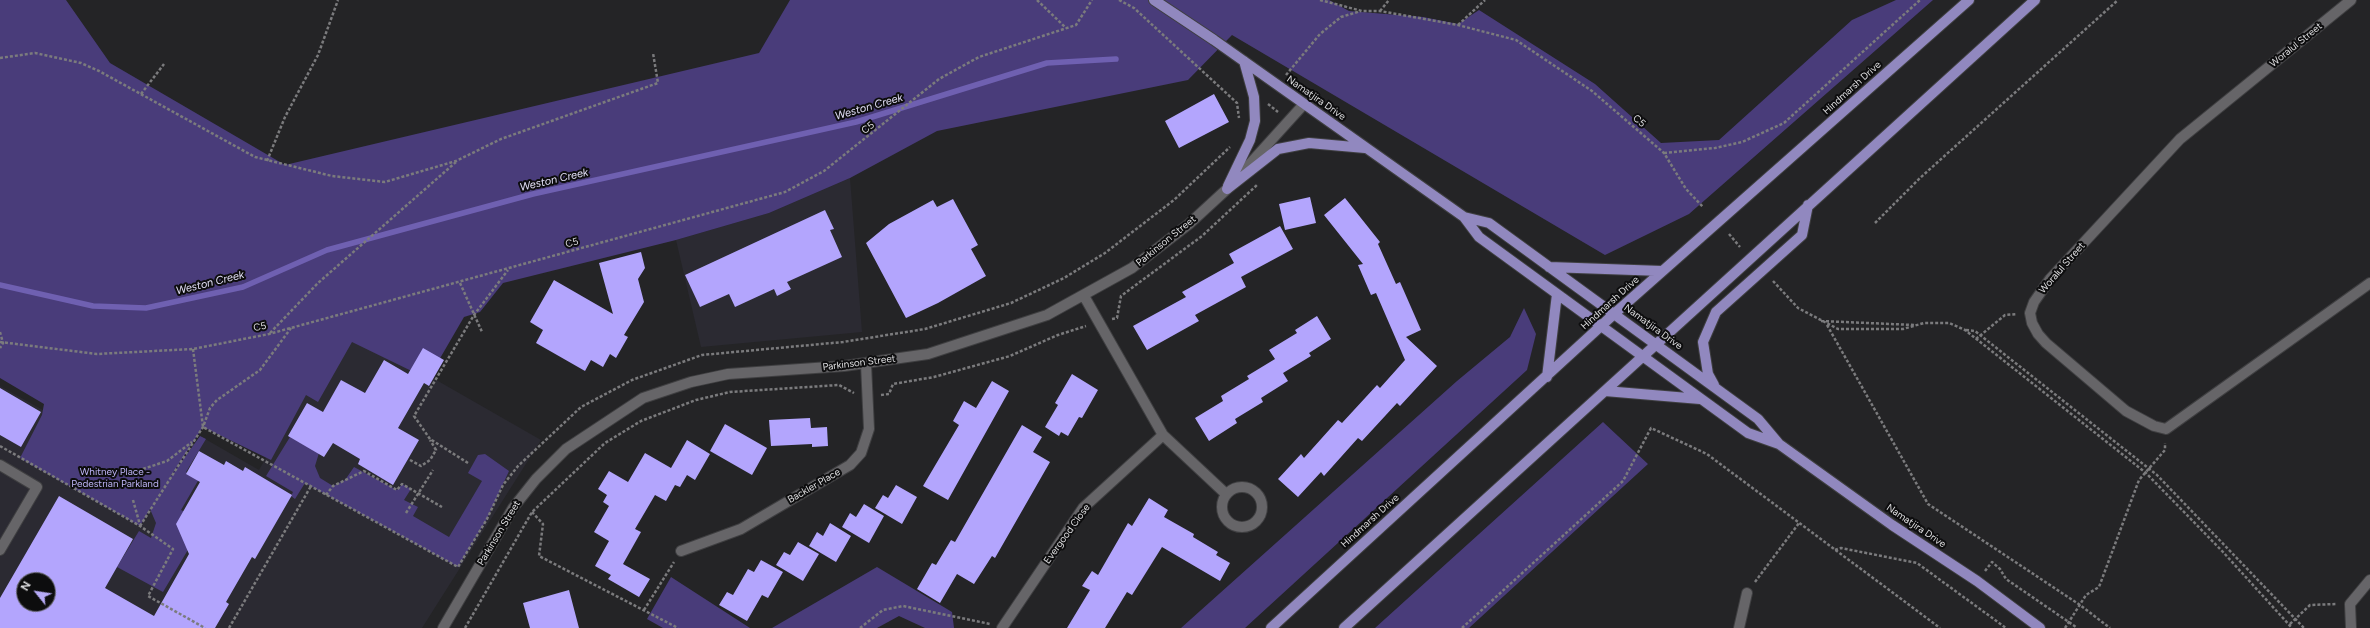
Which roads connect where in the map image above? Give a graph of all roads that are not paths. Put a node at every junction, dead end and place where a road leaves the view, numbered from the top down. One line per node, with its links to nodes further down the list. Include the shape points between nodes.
1 (1154, 0): 5 (main road, Namatjira Drive)
2 (1969, 0): 12 (main road, Hindmarsh Drive)
3 (2035, 0): 9 (main road)
4 (2351, 0): 13 (street, Woralul Street, via 2180,139 2050,279 2034,302 2030,313 2032,323 2046,343 2126,411 2154,426 2166,428)
5 (1244, 61): 6 (main road, Namatjira Drive); 8 (main road, via 1254,97 1255,121 1250,140)
6 (1304, 104): 7 (main road, Namatjira Drive); 8 (street, Parkinson Street)
7 (1367, 148): 8 (main road, via 1309,143 1278,149); 10 (main road, Namatjira Drive)
8 (1227, 189): 15 (street, Parkinson Street, via 1189,224 1132,268)
9 (1808, 205): 18 (main road); 22 (main road, via 1802,235 1716,312 1703,342 1708,374)
10 (1464, 217): 11 (main road, Namatjira Drive, via 1489,223); 14 (main road, Namatjira Drive, via 1479,237)
11 (1549, 266): 12 (main road); 16 (main road, Namatjira Drive)
12 (1662, 271): 16 (main road, Hindmarsh Drive)
13 (2370, 283)
14 (1557, 294): 17 (main road, Namatjira Drive); 21 (main road)
15 (1084, 296): 20 (street, Parkinson Street, via 1047,315 928,354); 25 (street)
16 (1614, 314): 17 (main road, Hindmarsh Drive); 18 (main road, Namatjira Drive)
17 (1602, 327): 19 (main road, Namatjira Drive); 21 (main road, Hindmarsh Drive)
18 (1656, 345): 19 (main road); 22 (main road, Namatjira Drive)
19 (1643, 357): 23 (main road); 24 (main road, Namatjira Drive)
20 (866, 364): 30 (street, Backler Place, via 869,429 861,453 850,464 741,529); 34 (street, Parkinson Street, via 728,374 691,382 643,398 566,449 536,479 513,508)
21 (1547, 377): 35 (main road, Hindmarsh Drive)
22 (1716, 388): 26 (main road, Namatjira Drive, via 1758,419)
23 (1605, 391): 24 (main road); 36 (main road)
24 (1700, 399): 26 (main road, Namatjira Drive, via 1748,434)
25 (1163, 435): 28 (street); 33 (street, Evergood Close, via 1083,508)
26 (1779, 444): 38 (main road, Namatjira Drive, via 1892,525 1977,581)
27 (0, 465): 29 (street, via 37,487)
28 (1226, 494): 28 (street, via 1239,487 1248,488 1256,493 1261,501 1259,519 1252,526 1233,526 1222,512 1222,502)
29 (0, 550)
30 (681, 551)
31 (2370, 580): 39 (street, via 2350,604)
32 (1747, 593): 37 (street)
33 (1003, 627)
34 (443, 628)
35 (1271, 628)
36 (1344, 628)
37 (1740, 628)
38 (2040, 628)
39 (2351, 628)

